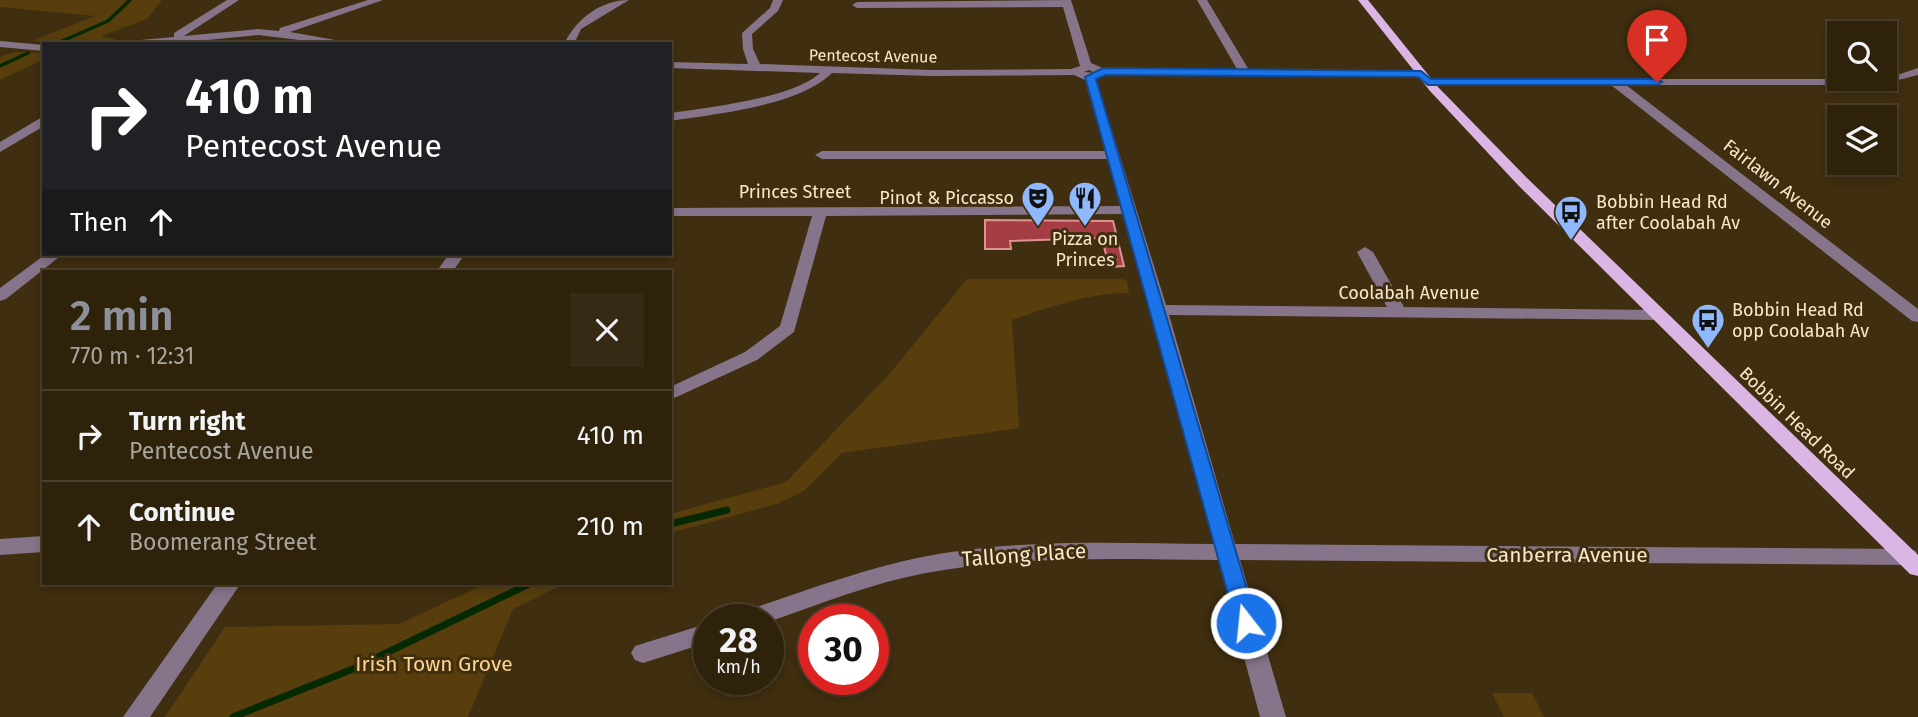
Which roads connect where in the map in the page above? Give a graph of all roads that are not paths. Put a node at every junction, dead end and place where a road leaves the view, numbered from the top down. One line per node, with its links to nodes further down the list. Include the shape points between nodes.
1 (234, 0): 10 (street)
2 (378, 0): 9 (street)
3 (624, 0): 16 (street, via 577,27)
4 (778, 0): 20 (street, via 747,33 748,50)
5 (1202, 0): 24 (street)
6 (1363, 0): 25 (main road, Bobbin Head Road)
7 (1066, 2): 8 (street); 23 (street)
8 (857, 5)
9 (330, 16): 11 (street); 13 (street)
10 (189, 28): 12 (street); 14 (street)
11 (271, 34): 12 (street); 13 (street); 14 (street); 15 (street)
12 (202, 35): 14 (street)
13 (304, 36): 15 (street)
14 (167, 41)
15 (329, 42)
16 (570, 42)
17 (0, 44): 18 (street)
18 (42, 48)
19 (672, 65): 20 (street, Pentecost Avenue)
20 (757, 69): 21 (street, Pentecost Avenue)
21 (828, 71): 23 (street, Pentecost Avenue); 27 (street, via 825,78 807,88)
22 (1918, 71): 26 (street, Pentecost Avenue, via 1861,82)
23 (1089, 72): 24 (street, Pentecost Avenue); 31 (street)
24 (1245, 73): 25 (street, Pentecost Avenue)
25 (1425, 78): 26 (street, Pentecost Avenue); 40 (main road, Bobbin Head Road)
26 (1614, 82): 41 (street, Fairlawn Avenue)
27 (672, 117)
28 (42, 121): 29 (street)
29 (0, 148)
30 (822, 155): 31 (street)
31 (1112, 155): 33 (street)
32 (820, 211): 33 (street, Princes Street); 34 (street, Princes Street); 42 (street, via 788,328 751,356)
33 (1129, 211): 38 (street)
34 (672, 212)
35 (1365, 252): 39 (street)
36 (52, 256): 37 (street)
37 (0, 296)
38 (1159, 310): 39 (street, Coolabah Avenue); 45 (street)
39 (1398, 312): 40 (street, Coolabah Avenue)
40 (1659, 315): 46 (main road, Bobbin Head Road)
41 (1918, 317)
42 (672, 393)
43 (42, 544): 44 (street)
44 (0, 547)
45 (1226, 552): 46 (street, Canberra Avenue); 48 (street, Tallong Place, via 999,554 891,574); 52 (street)
46 (1913, 563)
47 (229, 585): 51 (street)
48 (784, 608)
49 (693, 637): 50 (street)
50 (643, 653)
51 (136, 717)
52 (1273, 717)

